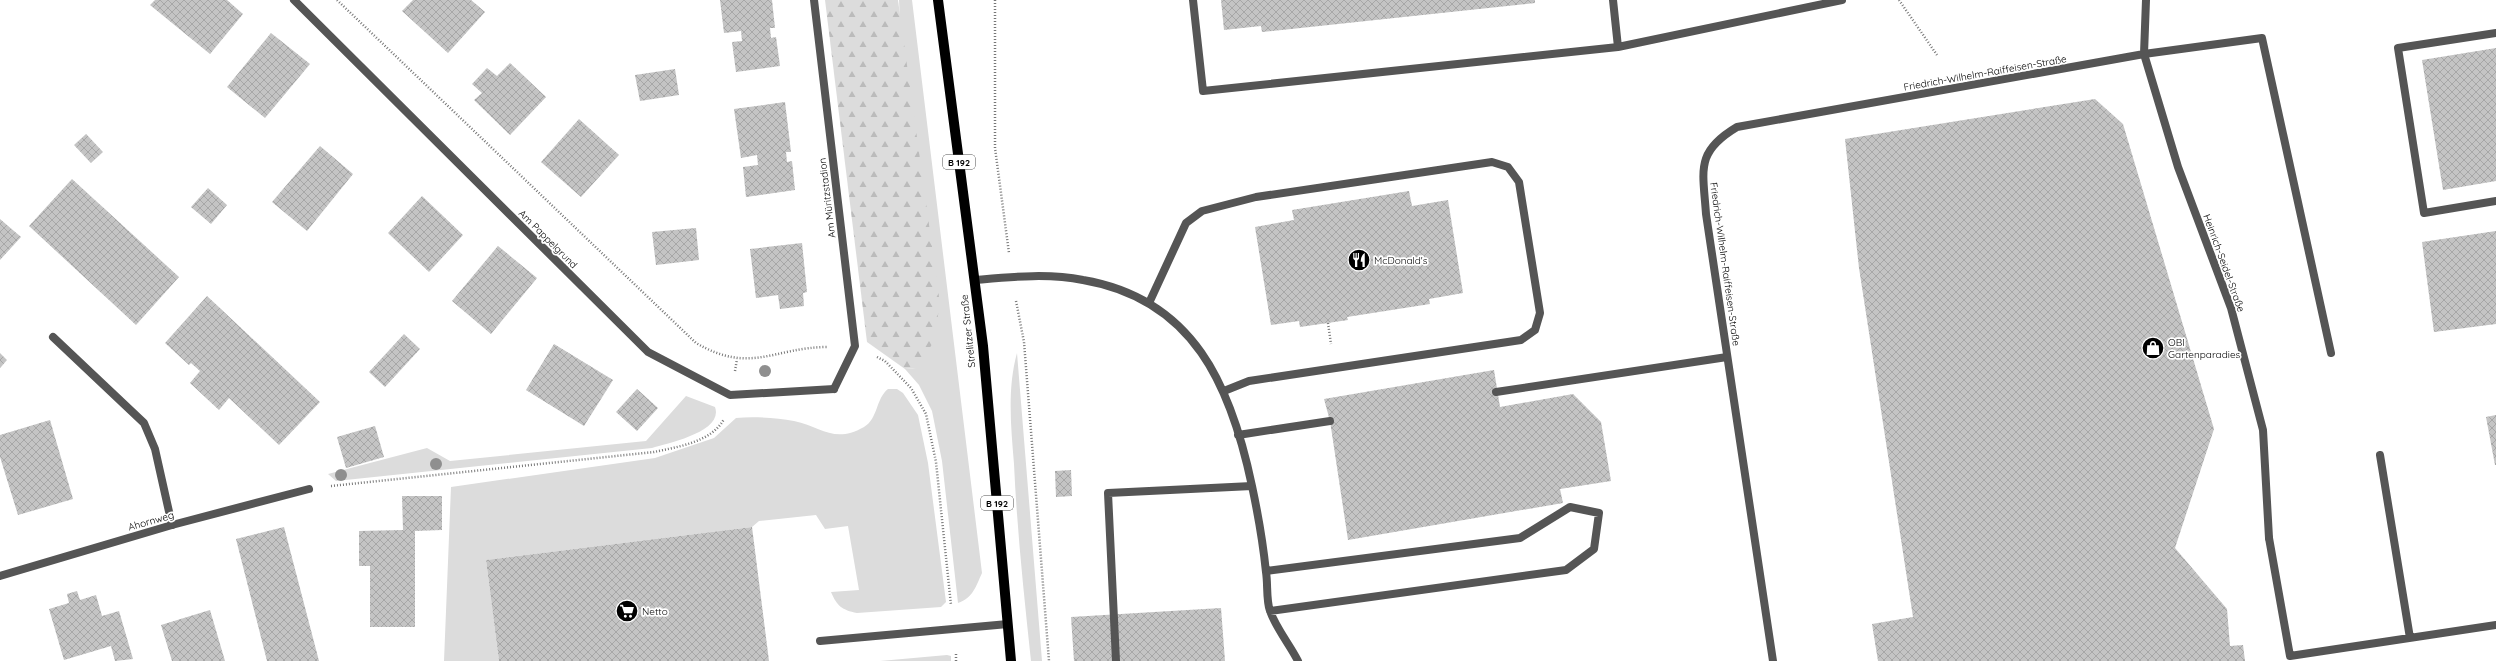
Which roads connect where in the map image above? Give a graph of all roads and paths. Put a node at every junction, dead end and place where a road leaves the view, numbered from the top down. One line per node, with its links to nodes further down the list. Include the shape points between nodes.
1 (294, 0): 26 (street, Am Pappelgrund, via 648,352)
2 (337, 0): 23 (path, via 696,343 716,354)
3 (814, 0): 20 (street, Am Müritzstadion)
4 (938, 0): 17 (main road, Strelitzer Straße / B 192)
5 (996, 0): 16 (path, via 995,148)
6 (1193, 0): 12 (street, via 1203,91)
7 (1613, 0): 12 (street)
8 (1842, 0): 12 (street)
9 (1899, 0): 14 (path)
10 (2146, 0): 13 (street, Heinrich-Seidel-Straße)
11 (2496, 33): 15 (street, via 2398,48 2424,213)
12 (1618, 47)
13 (2144, 54): 21 (street, Friedrich-Wilhelm-Raiffeisen-Straße, via 2262,38); 22 (street, Friedrich-Wilhelm-Raiffeisen-Straße, via 1737,127 1722,136 1708,151 1702,167 1706,214); 41 (street, Heinrich-Seidel-Straße, via 2178,167 2231,308 2263,430 2269,538)
14 (1937, 55)
15 (2496, 201)
16 (1012, 277): 17 (street); 18 (street, via 1081,279 1129,293); 44 (path, via 1024,342)
17 (975, 280): 36 (main road, Strelitzer Straße / B 192)
18 (1149, 303): 24 (street, via 1177,324 1205,356); 24 (street, via 1186,223 1202,211 1256,197 1492,162 1508,167 1519,182 1540,313 1535,330 1521,340 1249,381)
19 (53, 336): 32 (street, via 144,423 155,449)
20 (855, 346): 23 (path, via 808,347 761,358); 26 (street, via 834,389); 38 (path, via 884,361 911,388 926,414 936,462)
21 (2331, 353)
22 (1727, 357): 25 (street); 47 (street, Friedrich-Wilhelm-Raiffeisen-Straße)
23 (737, 359): 26 (path)
24 (1224, 391): 28 (street)
25 (1496, 392)
26 (730, 395): 31 (path, via 724,420 711,433 684,446 654,452)
27 (1330, 421): 28 (street)
28 (1238, 435): 30 (street)
29 (2380, 455): 39 (street)
30 (1252, 486): 33 (street); 45 (street, via 1108,493)
31 (309, 489): 32 (street, Ahornweg)
32 (172, 525): 34 (street, Ahornweg)
33 (1266, 570): 35 (street); 35 (street, via 1520,538 1570,507 1599,513 1594,549 1566,570)
34 (0, 576)
35 (1270, 610): 46 (street)
36 (1008, 624): 38 (street); 43 (main road, Strelitzer Straße / B 192)
37 (2496, 625): 39 (street)
38 (954, 629): 40 (street); 42 (path)
39 (2410, 638): 41 (street)
40 (820, 641)
41 (2290, 658)
42 (956, 661)
43 (1011, 661)
44 (1049, 661)
45 (1116, 661)
46 (1298, 661)
47 (1773, 661)

